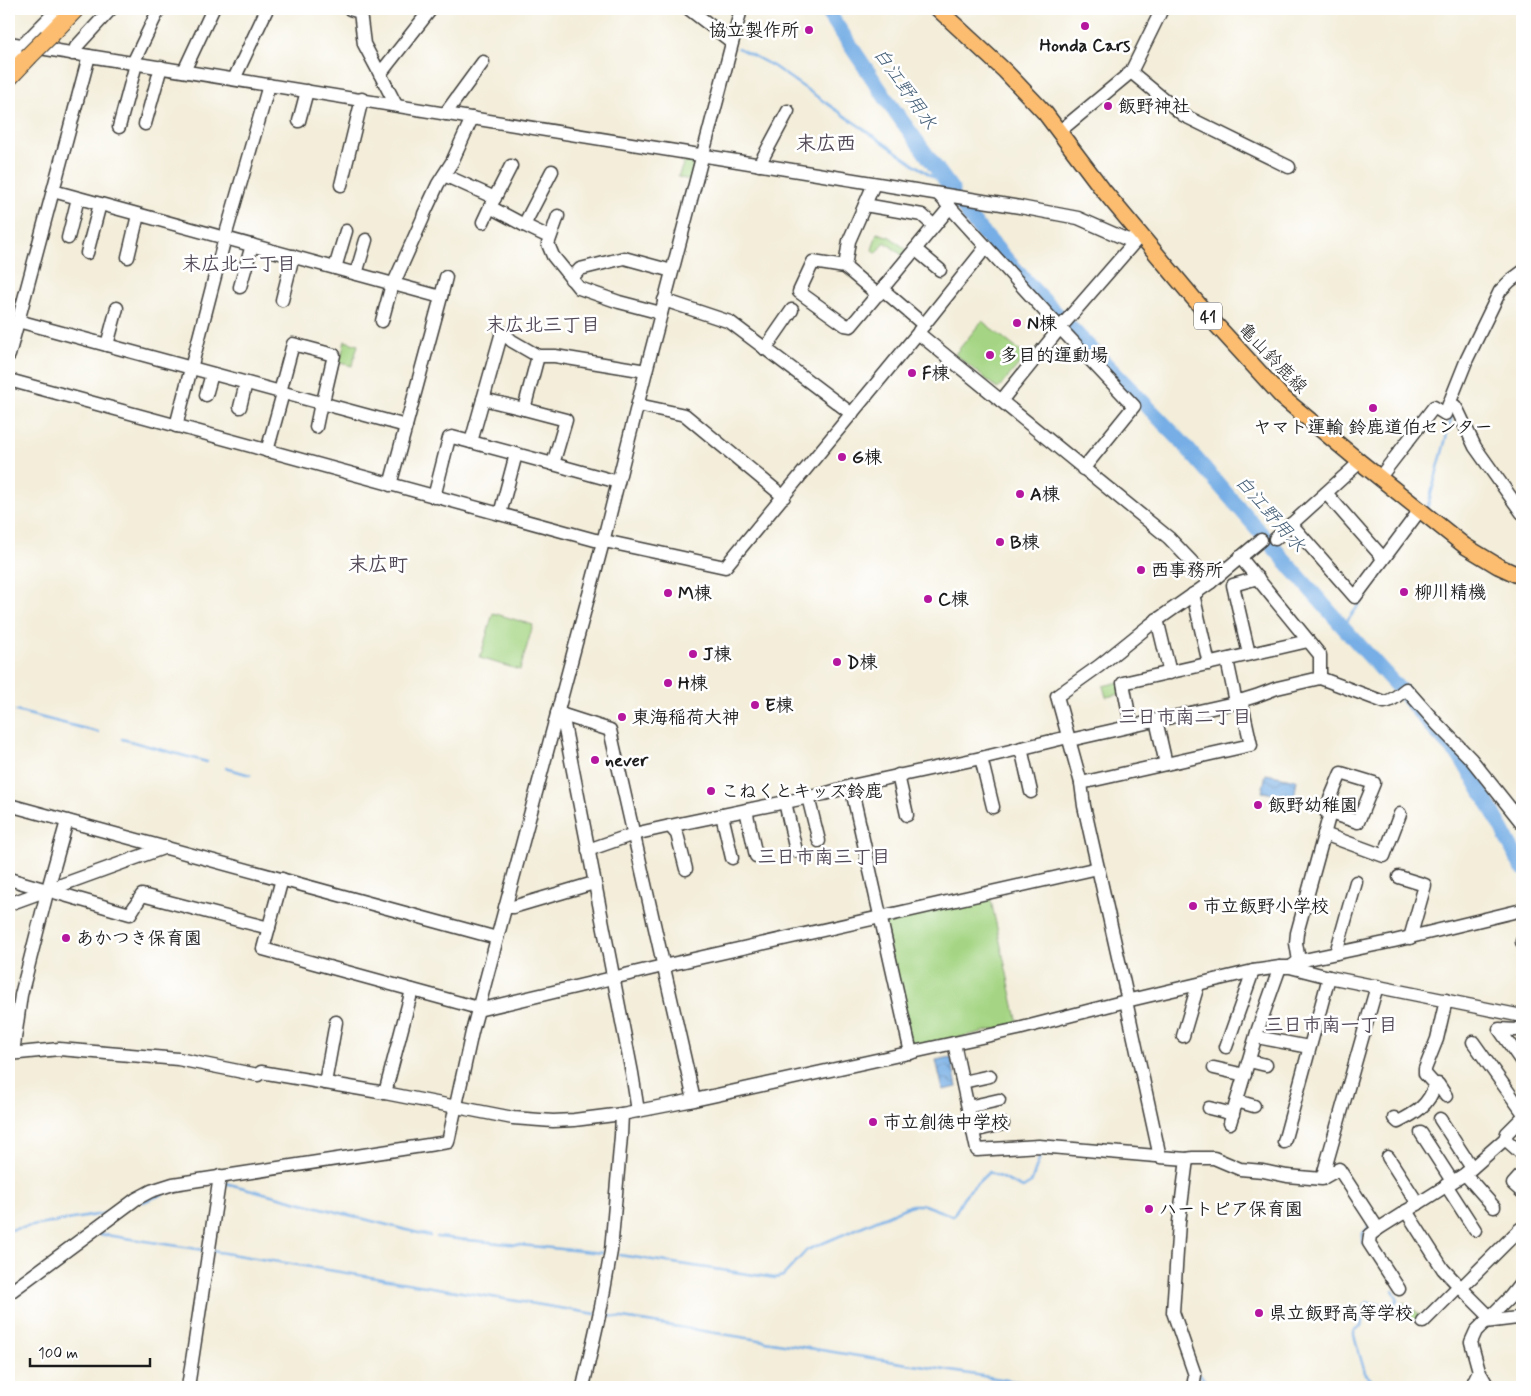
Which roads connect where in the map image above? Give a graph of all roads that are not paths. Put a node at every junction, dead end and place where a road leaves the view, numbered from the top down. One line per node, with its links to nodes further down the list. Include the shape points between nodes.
1 (58, 9): 15 (street)
2 (75, 9): 15 (highway, bridge, via 48,37)
3 (111, 9): 16 (street)
4 (159, 9): 20 (street)
5 (213, 9): 22 (street)
6 (267, 9): 26 (street)
7 (431, 9): 24 (street)
8 (689, 9): 13 (street)
9 (741, 9): 13 (street)
10 (938, 9): 37 (main road, 亀山鈴鹿線 / 41, via 1025,92)
11 (1162, 9): 23 (street)
12 (357, 10): 24 (street, via 364,44)
13 (732, 42): 38 (street)
14 (9, 43): 15 (street)
15 (25, 51): 16 (street); 18 (street); 25 (highway)
16 (73, 54): 17 (street)
17 (89, 56): 20 (street); 46 (street)
18 (9, 59)
19 (483, 62): 32 (street)
20 (134, 63): 21 (street); 36 (street)
21 (161, 68): 22 (street); 35 (street)
22 (184, 71): 26 (street)
23 (1131, 72): 37 (street); 41 (street, via 1182,115)
24 (380, 74): 30 (street)
25 (9, 77)
26 (234, 79): 27 (street)
27 (269, 85): 28 (street); 62 (street)
28 (306, 91): 29 (street); 34 (street)
29 (362, 99): 30 (street); 45 (street)
30 (396, 105): 32 (street)
31 (788, 111): 39 (street)
32 (445, 114): 33 (street)
33 (472, 118): 38 (street); 43 (street)
34 (299, 121)
35 (145, 124)
36 (119, 127)
37 (1060, 132): 59 (main road, 亀山鈴鹿線 / 41)
38 (703, 156): 39 (street); 72 (street)
39 (759, 165): 44 (street)
40 (511, 166): 49 (street)
41 (1289, 167)
42 (552, 171): 56 (street)
43 (444, 175): 49 (street); 78 (street)
44 (874, 184): 47 (street); 51 (street)
45 (341, 185)
46 (53, 191): 48 (street); 86 (street)
47 (939, 195): 52 (street); 59 (street, via 1070,216 1128,240)
48 (78, 198): 50 (street); 61 (street)
49 (492, 203): 55 (street); 56 (street)
50 (100, 204): 53 (street); 67 (street)
51 (865, 205): 57 (street, via 922,215); 70 (street, via 849,241)
52 (950, 207): 57 (street); 65 (street)
53 (138, 215): 62 (street); 69 (street)
54 (558, 216): 60 (street)
55 (483, 222)
56 (524, 224): 60 (street)
57 (934, 226): 66 (street)
58 (346, 231): 71 (street)
59 (1140, 235): 88 (street); 115 (main road, 亀山鈴鹿線 / 41, via 1282,397)
60 (549, 237): 77 (street, via 553,256)
61 (68, 238)
62 (226, 238): 64 (street); 94 (street)
63 (366, 240): 75 (street)
64 (252, 245): 68 (street); 79 (street)
65 (986, 247): 88 (street); 89 (street)
66 (916, 249): 73 (street); 80 (street)
67 (87, 253)
68 (293, 256): 71 (street); 82 (street)
69 (128, 257)
70 (845, 267): 80 (street); 80 (street, via 813,262 799,292 851,326)
71 (335, 268): 75 (street)
72 (672, 270): 77 (street, via 624,258 580,269); 83 (street)
73 (940, 270)
74 (1522, 272): 104 (street, via 1500,291)
75 (356, 274): 78 (street)
76 (446, 277): 81 (street)
77 (571, 279): 83 (street, via 579,288 620,302)
78 (393, 284): 81 (street); 87 (street)
79 (240, 287)
80 (880, 292): 89 (street)
81 (441, 297): 111 (street)
82 (282, 300)
83 (663, 307): 91 (street, via 730,322); 95 (street)
84 (117, 308): 90 (street)
85 (792, 310): 91 (street)
86 (15, 319): 90 (street); 92 (street)
87 (382, 322)
88 (1063, 324): 102 (street); 117 (street, via 1134,406)
89 (921, 329): 102 (street); 108 (street)
90 (107, 345): 94 (street)
91 (765, 349): 108 (street)
92 (9, 355)
93 (538, 356): 95 (street); 101 (street, via 502,332); 107 (street)
94 (190, 368): 96 (street); 109 (street)
95 (646, 371): 105 (street)
96 (212, 374): 98 (street); 100 (street)
97 (9, 380): 109 (street)
98 (246, 383): 99 (street); 106 (street)
99 (282, 393): 103 (street); 103 (street, via 293,344 334,355); 113 (street)
100 (206, 396)
101 (483, 399): 107 (street); 112 (street)
102 (1001, 401): 117 (street)
103 (322, 403): 110 (street); 111 (street)
104 (1450, 404): 118 (street, via 1446,414 1434,407); 125 (street, via 1455,406 1475,447)
105 (638, 405): 119 (street); 123 (street, via 685,415)
106 (240, 407)
107 (524, 409): 116 (street, via 566,420)
108 (852, 414): 123 (street)
109 (176, 426): 113 (street)
110 (316, 426)
111 (406, 426): 120 (street)
112 (471, 442): 114 (street); 122 (street, via 449,438)
113 (267, 451): 120 (street)
114 (516, 454): 116 (street); 126 (street)
115 (1360, 462): 118 (main road, 亀山鈴鹿線 / 41); 121 (street)
116 (553, 464): 119 (street)
117 (1083, 469): 135 (street, via 1169,538)
118 (1380, 478): 124 (main road, 亀山鈴鹿線 / 41)
119 (618, 482): 130 (street)
120 (390, 485): 122 (street)
121 (1326, 493): 127 (street); 132 (street)
122 (434, 497): 126 (street)
123 (784, 497): 130 (street, via 725,567)
124 (1420, 510): 132 (street); 133 (main road, 亀山鈴鹿線 / 41, via 1465,546)
125 (1522, 513)
126 (500, 514): 130 (street)
127 (1291, 524): 128 (street); 132 (street, via 1355,597)
128 (1275, 539)
129 (1261, 540): 131 (street)
130 (603, 542): 145 (street)
131 (1240, 557): 134 (street); 135 (street)
132 (1383, 558)
133 (1522, 577)
134 (1258, 578): 138 (street); 139 (street, via 1233,585)
135 (1210, 582): 136 (street)
136 (1193, 594): 137 (street); 141 (street)
137 (1157, 620): 142 (street); 148 (street, via 1057,696)
138 (1308, 641): 139 (street); 143 (street, via 1320,655)
139 (1249, 654): 140 (street)
140 (1227, 660): 141 (street); 144 (street)
141 (1208, 664): 142 (street)
142 (1170, 673): 147 (street, via 1123,683)
143 (1320, 678): 144 (street); 166 (street, via 1384,702 1389,702 1406,688 1468,755)
144 (1238, 701): 146 (street); 151 (street, via 1251,745)
145 (560, 714): 168 (street, via 610,730); 172 (street); 185 (street)
146 (1156, 720): 147 (street); 151 (street)
147 (1131, 725): 148 (street)
148 (1069, 739): 149 (street); 153 (street)
149 (1021, 748): 150 (street); 155 (street)
150 (981, 758): 152 (street); 159 (street)
151 (1166, 764): 153 (street)
152 (898, 775): 154 (street); 164 (street)
153 (1081, 782): 176 (street)
154 (851, 786): 156 (street); 187 (street)
155 (1031, 792)
156 (808, 797): 157 (street); 170 (street)
157 (785, 802): 160 (street); 173 (street)
158 (9, 805): 165 (street)
159 (993, 808)
160 (746, 810): 163 (street); 174 (street)
161 (1330, 813): 169 (street)
162 (1400, 814): 169 (street, via 1384,856)
163 (722, 815): 167 (street); 175 (street)
164 (907, 815)
165 (68, 821): 171 (street); 183 (street)
166 (1522, 823)
167 (670, 826): 168 (street); 177 (street, via 677,834)
168 (634, 834): 172 (street); 193 (street)
169 (1324, 834): 192 (street)
170 (819, 841)
171 (166, 847): 180 (street); 183 (street)
172 (588, 850): 182 (street)
173 (796, 850)
174 (756, 856)
175 (732, 858)
176 (1098, 868): 187 (street); 201 (street)
177 (686, 869)
178 (1399, 877): 190 (street, via 1425,885)
179 (9, 879): 183 (street)
180 (282, 879): 188 (street); 189 (street)
181 (1356, 882): 191 (street)
182 (594, 883): 185 (street); 196 (street)
183 (49, 890): 184 (street); 188 (street, via 130,914 142,895); 213 (street, via 21,995)
184 (9, 904)
185 (505, 907): 189 (street)
186 (1522, 910): 190 (street)
187 (880, 919): 193 (street); 212 (street)
188 (269, 928): 199 (street, via 264,949)
189 (497, 938): 202 (street)
190 (1410, 938): 191 (street)
191 (1336, 953): 192 (street)
192 (1290, 965): 194 (street); 195 (street); 207 (street)
193 (663, 966): 196 (street); 225 (street)
194 (1253, 971): 197 (street); 211 (street)
195 (1329, 976): 198 (street); 210 (street)
196 (613, 978): 202 (street); 232 (street)
197 (1198, 985): 201 (street); 206 (street)
198 (1377, 986): 200 (street); 250 (street)
199 (412, 990): 202 (street); 223 (street)
200 (1446, 1000): 203 (street); 222 (street, via 1437,1039 1425,1069 1425,1074)
201 (1127, 1001): 208 (street); 244 (street)
202 (479, 1009): 229 (street)
203 (1522, 1016)
204 (336, 1022): 221 (street)
205 (1522, 1026): 215 (street, via 1516,1030 1499,1029)
206 (1183, 1036)
207 (1257, 1036): 210 (street); 214 (street)
208 (954, 1042): 212 (street); 220 (street)
209 (1473, 1042): 233 (street)
210 (1309, 1047): 242 (street)
211 (1226, 1048)
212 (911, 1053): 225 (street)
213 (11, 1054): 221 (street, via 60,1049 178,1059 258,1075 261,1072)
214 (1249, 1061): 216 (street); 218 (street)
215 (1522, 1062)
216 (1266, 1065)
217 (1214, 1068): 218 (street)
218 (1245, 1075): 227 (street)
219 (990, 1076): 220 (street)
220 (963, 1082): 230 (street)
221 (325, 1083): 223 (street)
222 (1435, 1085): 224 (street, via 1438,1084); 235 (street, via 1422,1106 1398,1122)
223 (385, 1092): 229 (street)
224 (1446, 1096)
225 (694, 1100): 232 (street)
226 (998, 1100): 230 (street)
227 (1237, 1101): 228 (street); 231 (street, via 1231,1119)
228 (1254, 1106)
229 (456, 1107): 234 (street, via 513,1118 553,1121); 249 (street, via 448,1142)
230 (968, 1107): 239 (street)
231 (1209, 1108)
232 (638, 1111): 234 (street)
233 (1522, 1111)
234 (622, 1114): 268 (street, via 611,1251)
235 (1394, 1118)
236 (1522, 1118): 241 (street)
237 (1440, 1119): 247 (street)
238 (1004, 1124): 239 (street)
239 (973, 1131): 244 (street, via 977,1150 1039,1146)
240 (1421, 1133): 251 (street)
241 (1505, 1139): 243 (street); 247 (street)
242 (1284, 1142)
243 (1522, 1154)
244 (1160, 1155): 246 (street)
245 (1388, 1157): 253 (street)
246 (1187, 1159): 250 (street, via 1214,1158 1240,1168); 269 (street, via 1173,1312 1195,1375)
247 (1469, 1171): 251 (street); 254 (street)
248 (1522, 1174): 252 (street, via 1513,1184)
249 (220, 1176): 262 (street, via 173,1184 136,1199); 267 (street)
250 (1323, 1178): 256 (street, via 1339,1170)
251 (1449, 1184): 253 (street); 258 (street)
252 (1522, 1192)
253 (1418, 1204): 255 (street)
254 (1494, 1207)
255 (1406, 1211): 256 (street); 260 (street, via 1443,1269)
256 (1378, 1229): 261 (street, via 1370,1235 1370,1243)
257 (1520, 1229): 260 (street)
258 (1475, 1230)
259 (1522, 1282): 264 (street)
260 (1460, 1287): 264 (street); 265 (street)
261 (1398, 1289)
262 (9, 1293)
263 (1516, 1318): 264 (street)
264 (1488, 1319): 266 (street, via 1470,1342)
265 (1424, 1322)
266 (1479, 1372): 270 (street); 271 (street)
267 (188, 1387)
268 (582, 1387)
269 (1193, 1387)
270 (1474, 1387)
271 (1488, 1387)

